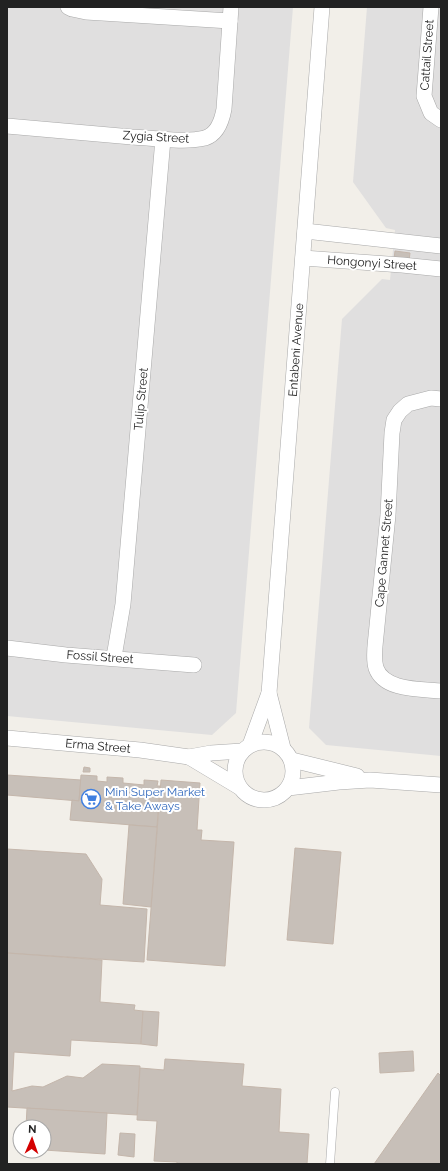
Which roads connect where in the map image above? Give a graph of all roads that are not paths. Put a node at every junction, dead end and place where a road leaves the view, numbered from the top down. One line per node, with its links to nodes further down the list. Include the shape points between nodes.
1 (68, 7): 4 (street, Zygia Street, via 86,12)
2 (322, 7): 8 (street, Entabeni Avenue)
3 (431, 7): 5 (street, Cattail Street, via 424,96 431,113)
4 (230, 14): 7 (street, Zygia Street, via 223,120 215,132 206,137 191,140)
5 (441, 120)
6 (7, 126): 7 (street, Zygia Street)
7 (163, 139): 16 (street, Tulip Street, via 123,604)
8 (305, 231): 9 (street, Hongonyi Street); 11 (street, Entabeni Avenue)
9 (382, 240): 10 (street, Hongonyi Street); 12 (street)
10 (434, 245): 13 (street)
11 (303, 258): 12 (street, Hongonyi Street); 19 (street, Entabeni Avenue)
12 (380, 264): 13 (street, Hongonyi Street)
13 (434, 268)
14 (441, 399): 18 (street, Cape Gannet Street, via 431,398 408,404 400,410 394,420 375,655 380,675 390,683 404,688)
15 (7, 648): 16 (street, Fossil Street)
16 (114, 658): 17 (street, Fossil Street)
17 (194, 665)
18 (441, 691)
19 (269, 693): 21 (street, Entabeni Avenue); 22 (street, Entabeni Avenue)
20 (7, 738): 23 (street, Erma Street)
21 (246, 748): 22 (street, via 259,742 269,742 279,745); 23 (street, Erma Street); 26 (street, via 237,759 234,769)
22 (287, 754): 24 (street); 27 (street, via 294,769 293,779)
23 (189, 757): 26 (street, Erma Street)
24 (370, 780): 25 (street); 27 (street)
25 (441, 785)
26 (239, 787): 27 (street, via 254,799 264,801 282,795)
27 (288, 788)
28 (335, 1092): 29 (lane)
29 (330, 1164)

